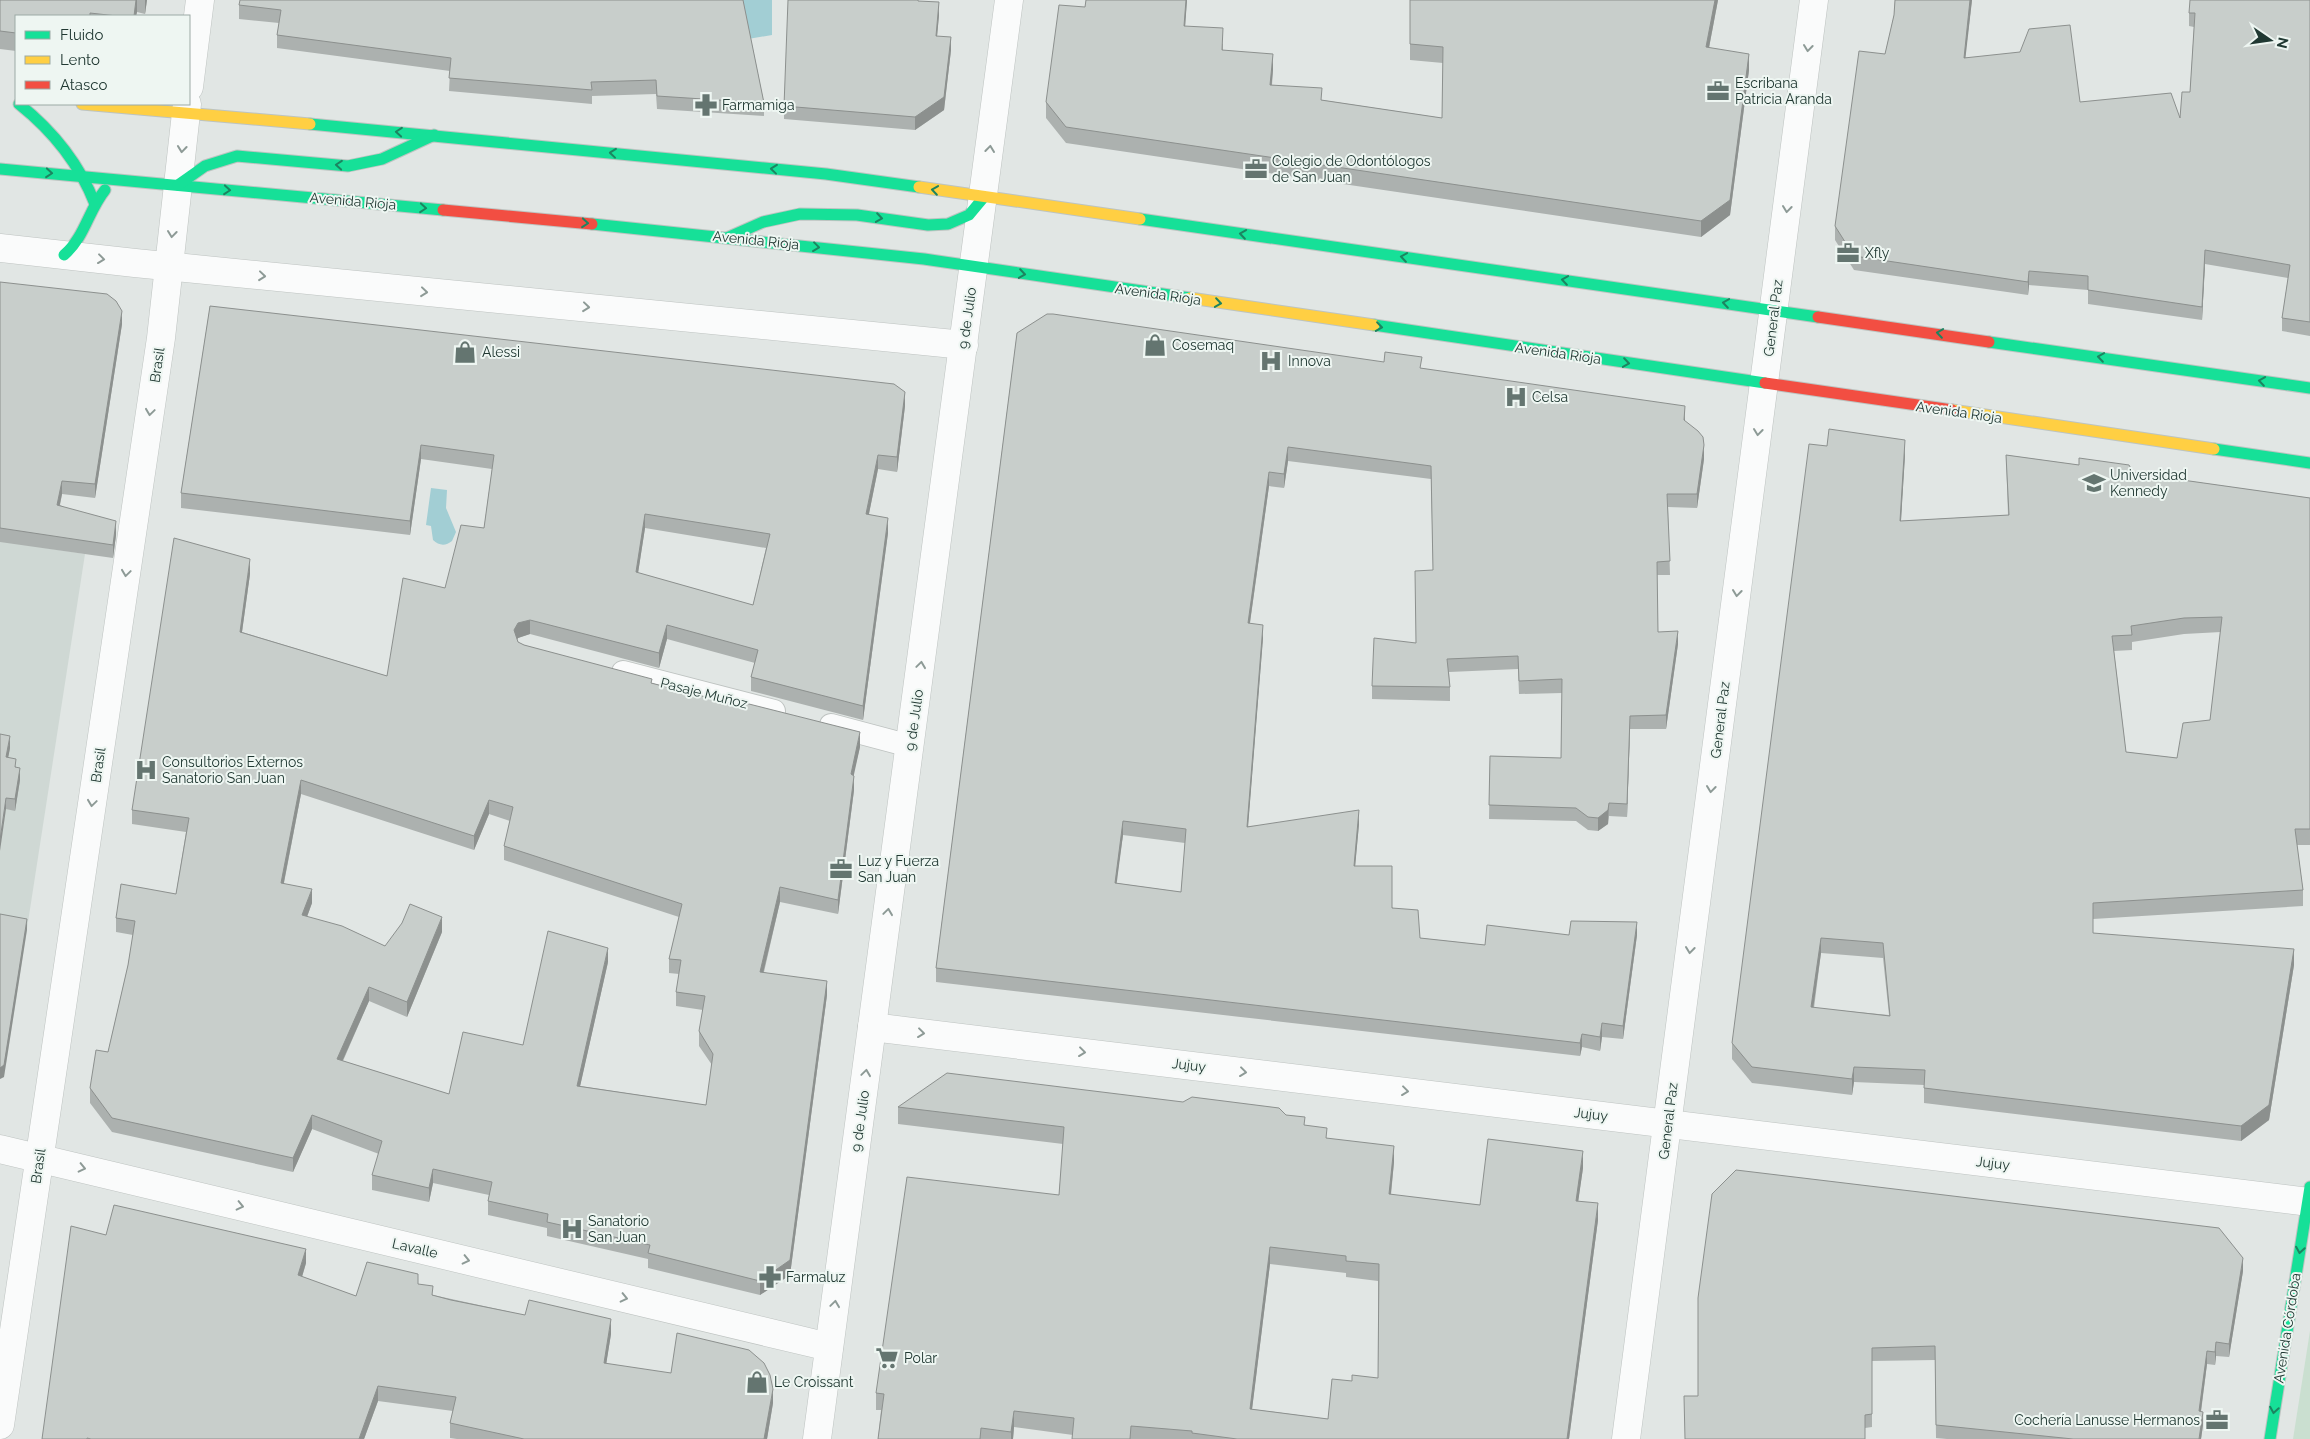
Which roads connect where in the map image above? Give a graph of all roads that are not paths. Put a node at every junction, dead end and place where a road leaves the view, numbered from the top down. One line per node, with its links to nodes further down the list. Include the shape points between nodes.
1 (200, 0): 4 (street, Brasil)
2 (1009, 0): 13 (street, 9 de Julio, one-way to 2)
3 (1814, 0): 20 (street, General Paz, one-way to 20)
4 (190, 78)
5 (190, 101): 8 (main road, one-way to 5)
6 (21, 105): 10 (main road, via 58,140)
7 (187, 105): 12 (street, Brasil, one-way to 12)
8 (434, 135): 12 (main road, one-way to 12, via 382,159 348,166 238,156 200,167); 13 (main road, one-way to 8, via 826,174)
9 (0, 168): 10 (main road, Avenida Rioja, one-way to 10)
10 (82, 176): 11 (main road, Avenida Rioja); 14 (main road)
11 (120, 180): 12 (main road, Avenida Rioja); 14 (main road, via 108,188)
12 (178, 185): 15 (main road, Avenida Rioja, one-way to 15); 18 (street, Brasil, one-way to 18)
13 (984, 197): 15 (main road, one-way to 13, via 763,222 800,214 857,215 948,224 969,215); 19 (street, 9 de Julio); 20 (main road, one-way to 13)
14 (95, 204): 17 (main road, via 86,229)
15 (730, 237): 19 (main road, Avenida Rioja, one-way to 19)
16 (0, 248): 17 (street)
17 (64, 255): 18 (street, one-way to 18)
18 (169, 266): 21 (street, one-way to 21); 30 (street, Brasil, one-way to 30)
19 (974, 267): 21 (street, 9 de Julio); 22 (main road, Avenida Rioja, one-way to 22)
20 (1774, 310): 22 (street, General Paz); 23 (main road, one-way to 20)
21 (964, 345): 26 (street, 9 de Julio, one-way to 21)
22 (1764, 384): 24 (main road, Avenida Rioja); 28 (street, General Paz, one-way to 28)
23 (2310, 388)
24 (2310, 463)
25 (604, 667): 26 (lane, Pasaje Muñoz)
26 (910, 746): 27 (street, 9 de Julio, one-way to 26)
27 (872, 1027): 28 (street, Jujuy, one-way to 28); 32 (street, 9 de Julio, one-way to 27)
28 (1667, 1123): 31 (street, Jujuy); 35 (street, General Paz)
29 (0, 1149): 30 (street, Lavalle)
30 (39, 1158): 32 (street, Lavalle, one-way to 32); 33 (street, Brasil)
31 (2309, 1197): 36 (main road, Avenida Córdoba, one-way to 36)
32 (830, 1347): 34 (street, 9 de Julio)
33 (0, 1426)
34 (817, 1439)
35 (1626, 1439)
36 (2270, 1439)

